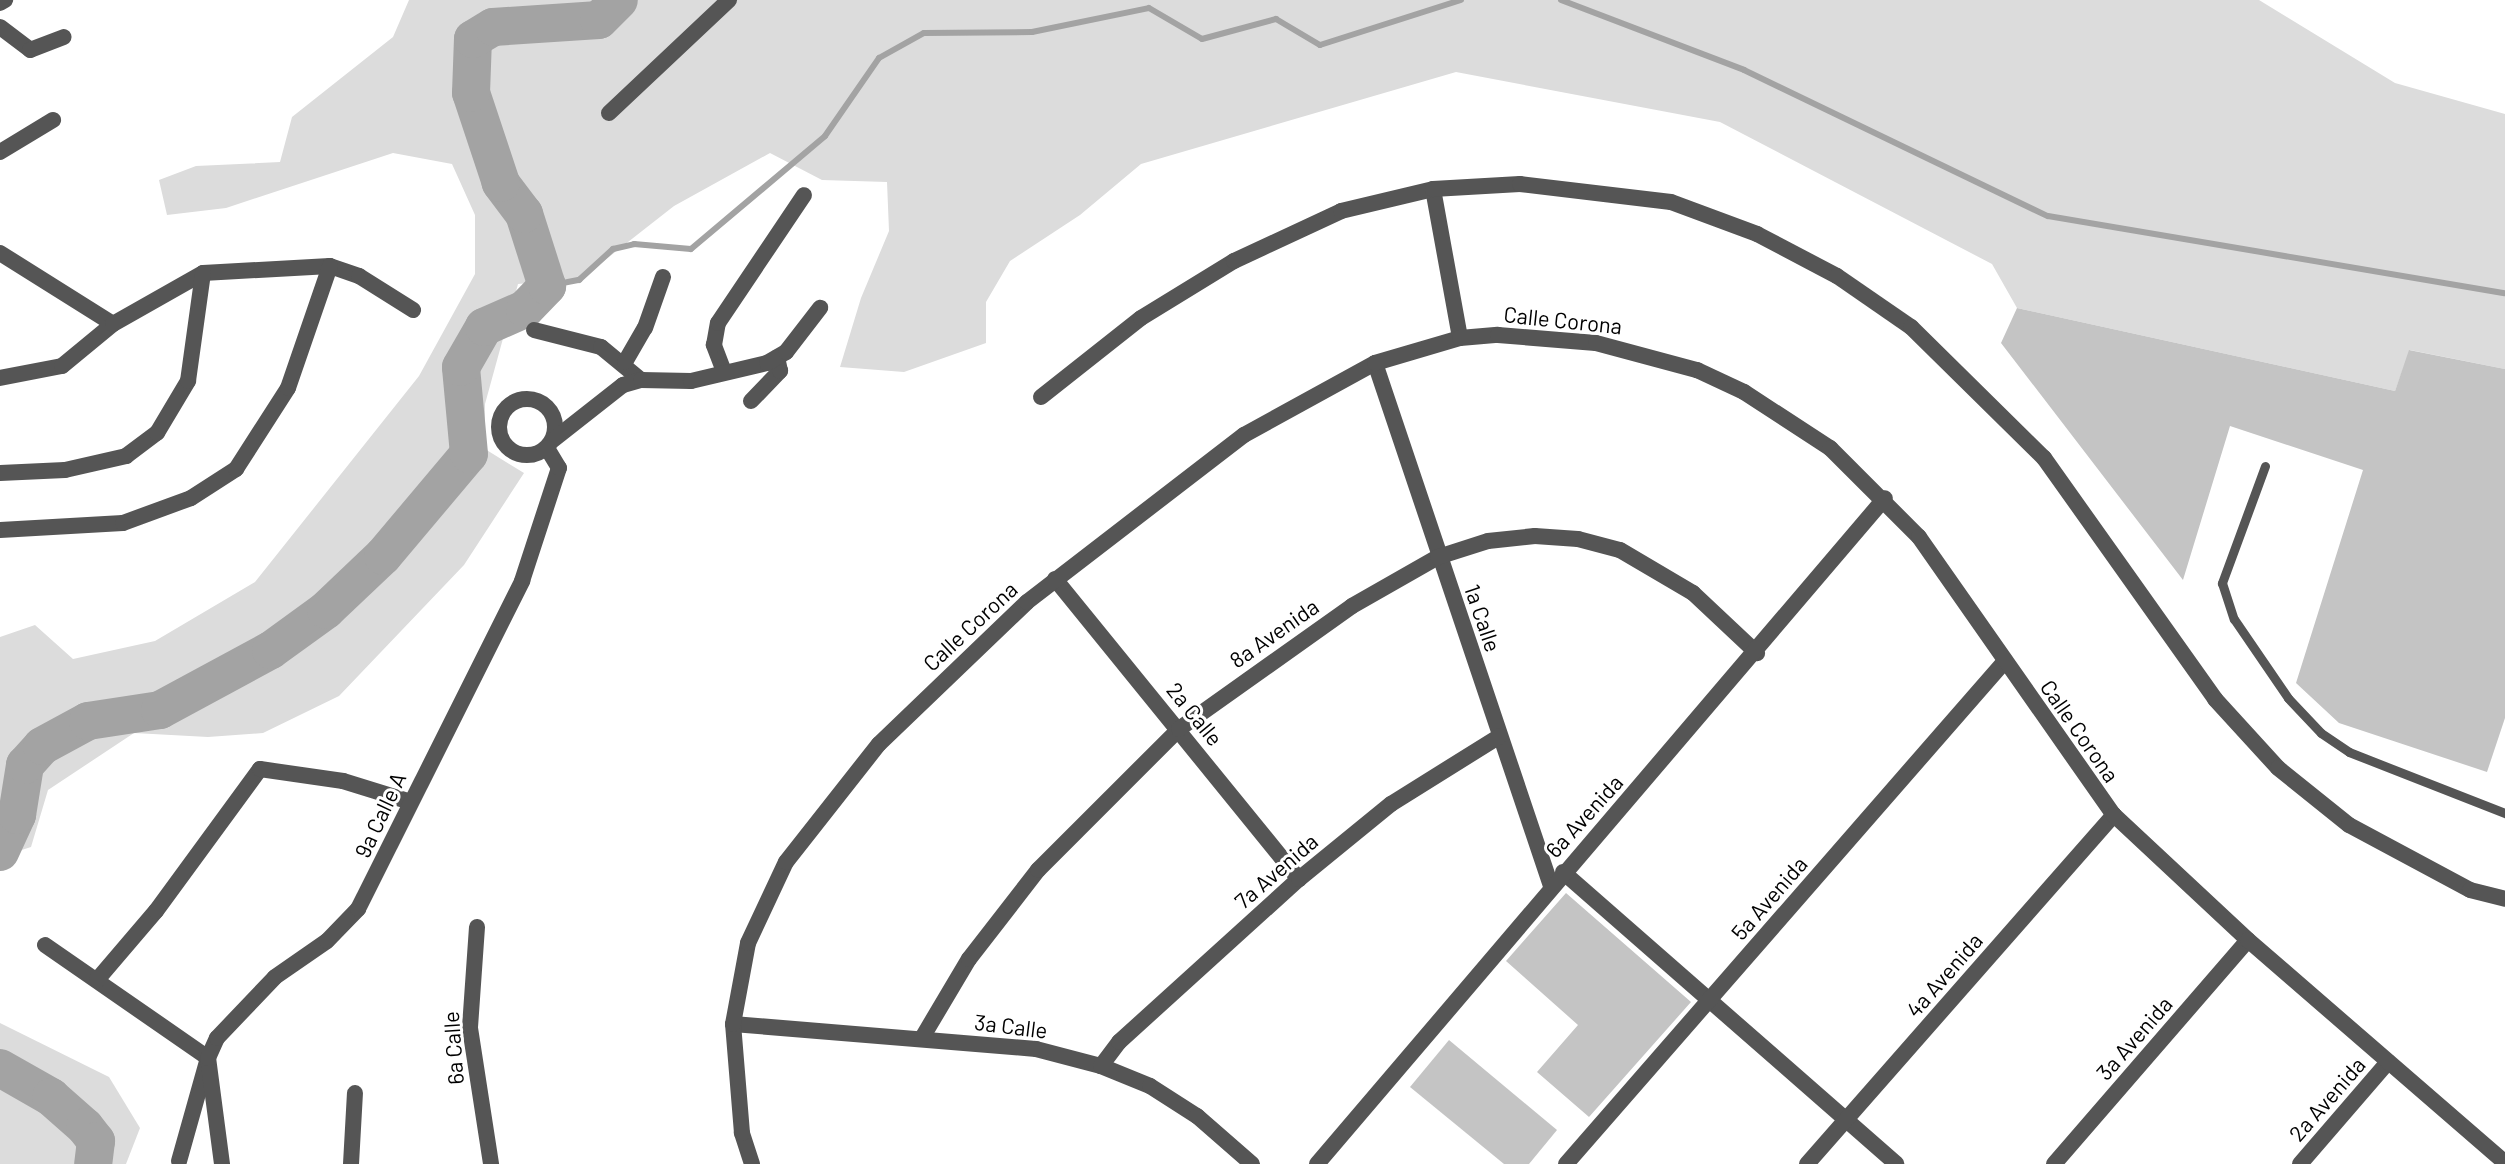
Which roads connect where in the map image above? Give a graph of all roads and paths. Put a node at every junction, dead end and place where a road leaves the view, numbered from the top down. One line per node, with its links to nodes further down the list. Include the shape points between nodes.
1 (5, 0): 3 (street)
2 (729, 0): 6 (street)
3 (0, 3)
4 (0, 27): 5 (street, via 30,50)
5 (64, 37)
6 (609, 113)
7 (53, 120): 8 (street)
8 (0, 152)
9 (1433, 189): 19 (street); 26 (street, via 1341,211 1234,261 1141,318); 44 (street, via 1520,184 1671,202 1757,234 1837,276 1911,327 2044,458 2215,699 2278,768 2349,825 2470,890)
10 (804, 195): 23 (street, via 718,323 714,345)
11 (0, 253): 17 (street)
12 (330, 266): 13 (street); 16 (street, via 359,276); 31 (street, via 288,388 236,469 191,498 123,523)
13 (203, 273): 17 (street); 29 (street, via 188,381 157,433 126,456 65,470)
14 (663, 277): 21 (street, via 645,328)
15 (820, 308): 20 (street)
16 (413, 310)
17 (113, 324): 24 (street, via 62,366)
18 (534, 330): 21 (street, via 601,347)
19 (1460, 338): 22 (street, Calle Corona); 30 (street, Calle Corona, via 1498,335 1596,343 1697,370 1786,417)
20 (777, 357): 23 (street, via 753,367); 27 (street, via 780,371)
21 (625, 362): 25 (street)
22 (1375, 363): 32 (street, 1a Calle); 33 (street, Calle Corona, via 1244,435)
23 (723, 369): 25 (street, via 691,381)
24 (0, 378)
25 (641, 380): 38 (street, 9a Calle A, via 600,398 550,444 559,468 522,581)
26 (1041, 397)
27 (751, 401)
28 (2265, 466): 39 (lane, via 2222,583 2234,619 2288,698 2321,733 2349,752)
29 (0, 473)
30 (1885, 498): 34 (street, 6a Avenida); 35 (street, Calle Corona, via 1942,568)
31 (0, 530)
32 (1438, 557): 34 (street, 8a Avenida, via 1488,541 1535,536 1578,539 1620,550 1693,593); 36 (street, 8a Avenida, via 1352,606); 37 (street, 1a Calle)
33 (1055, 579): 36 (street, 2a Calle); 50 (street, Calle Corona, via 916,705 815,821 761,906 748,943)
34 (1757, 653): 41 (street, 6a Avenida)
35 (2005, 661): 40 (street, Calle Corona); 49 (street, 5a Avenida)
36 (1179, 729): 42 (street, 2a Calle); 51 (street, 8a Avenida, via 1038,870 969,959)
37 (1500, 736): 42 (street, 7a Avenida, via 1391,804); 43 (street, 1a Calle)
38 (411, 802): 48 (street, via 343,781 260,769 156,911); 52 (street, 9a Calle A, via 358,909 327,941 246,1005 217,1038)
39 (2505, 813)
40 (2114, 815): 46 (street, Calle Corona); 56 (street, 4a Avenida)
41 (1563, 872): 43 (street, 6a Avenida); 49 (street)
42 (1299, 879): 54 (street, 7a Avenida, via 1119,1042)
43 (1551, 886): 64 (street, 6a Avenida)
44 (2505, 899)
45 (477, 927): 61 (street, 6a Calle, via 470,1028)
46 (2248, 940): 53 (street, Calle Corona); 68 (street, 3a Avenida)
47 (45, 945): 48 (street)
48 (97, 980): 52 (street)
49 (1708, 1001): 56 (street); 65 (street, 5a Avenida)
50 (733, 1024): 51 (street, 3a Calle); 62 (street, Calle Corona, via 742,1133)
51 (922, 1038): 54 (street, 3a Calle, via 1036,1049)
52 (208, 1058): 57 (street, 9a Calle A); 59 (street)
53 (2388, 1062): 58 (street, Calle Corona); 69 (street, 2a Avenida)
54 (1101, 1066): 63 (street, 3a Calle, via 1150,1086 1197,1116)
55 (355, 1093): 60 (street)
56 (1846, 1120): 66 (street, 4a Avenida); 67 (street)
57 (179, 1161)
58 (2505, 1163)
59 (222, 1164)
60 (351, 1164)
61 (491, 1164)
62 (752, 1164)
63 (1252, 1164)
64 (1317, 1164)
65 (1566, 1164)
66 (1807, 1164)
67 (1896, 1164)
68 (2054, 1164)
69 (2300, 1164)

